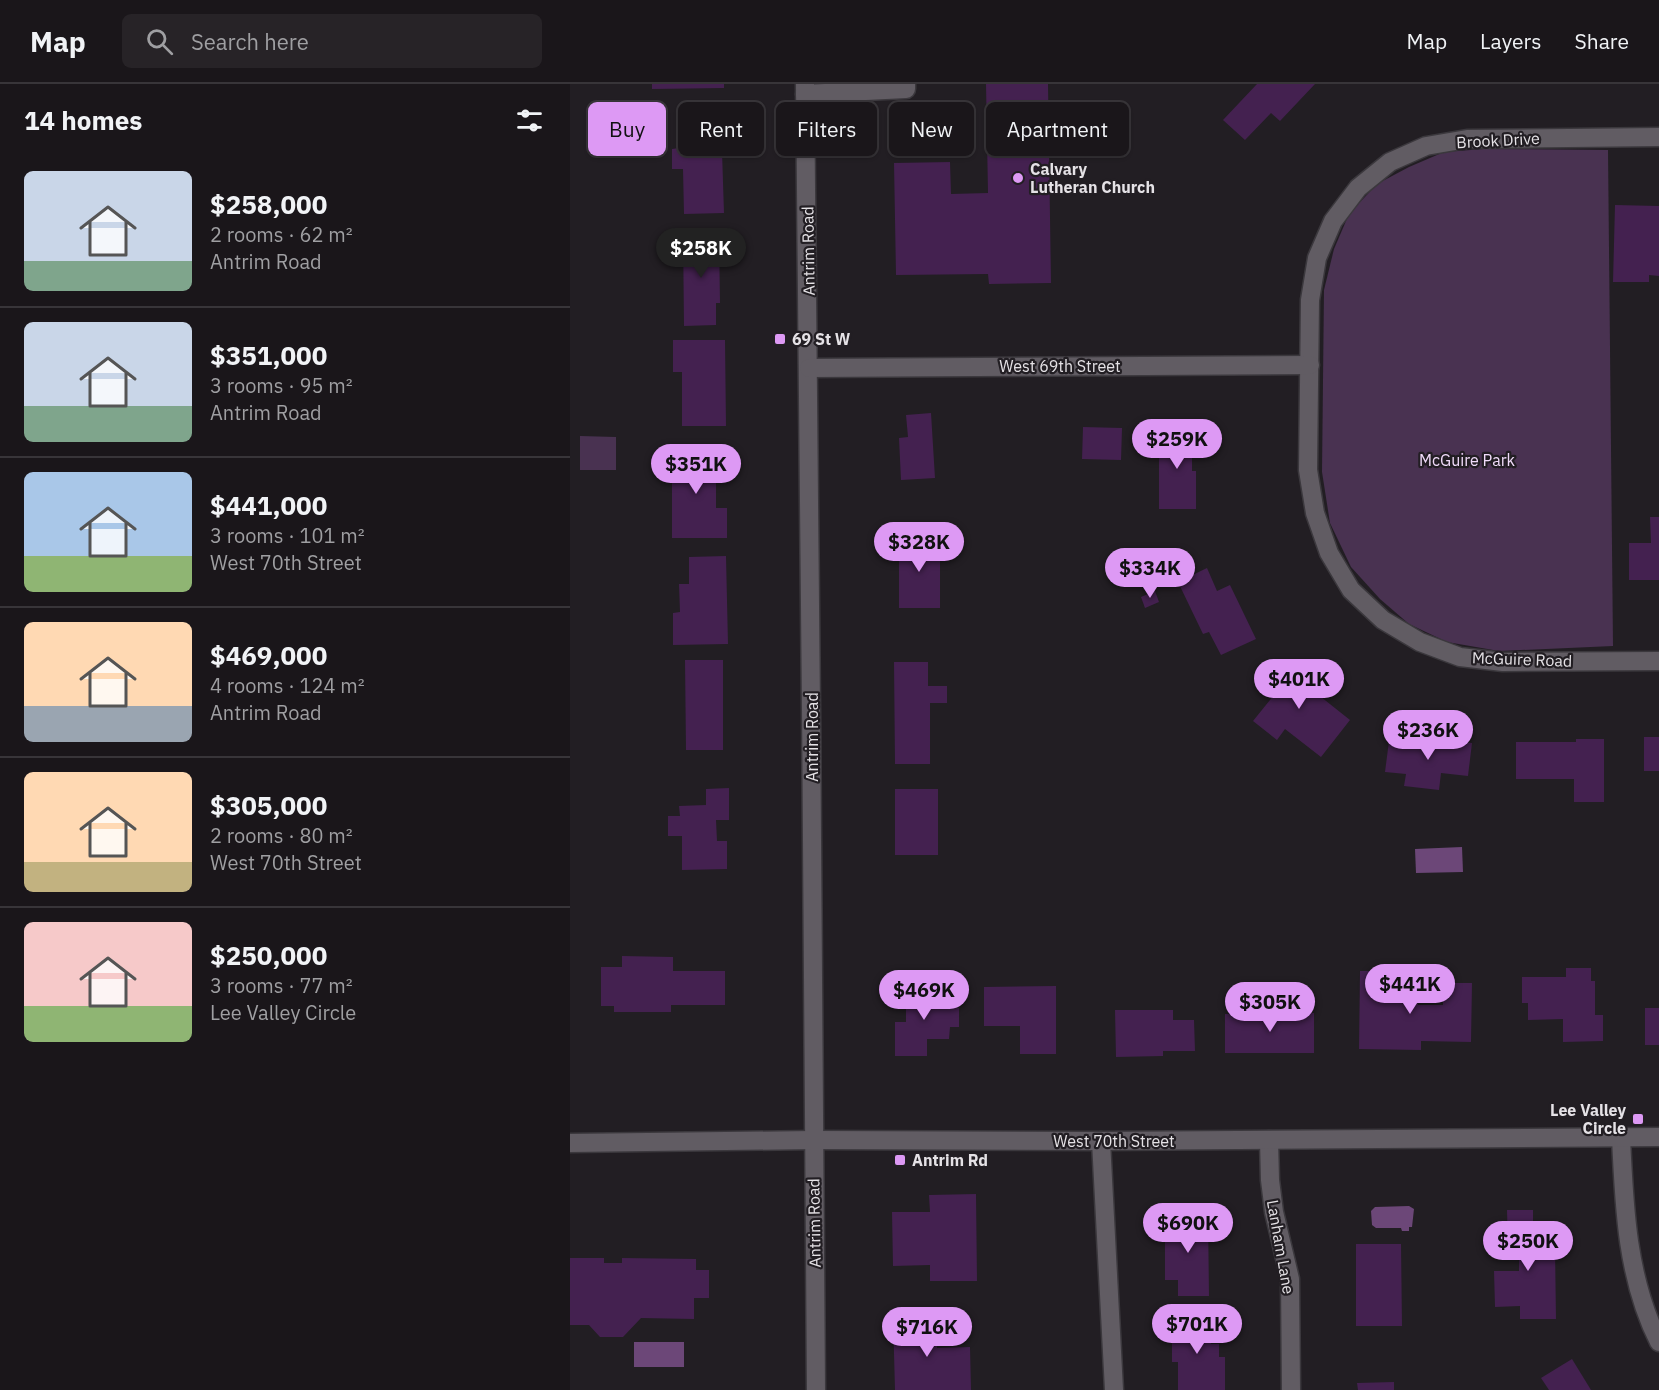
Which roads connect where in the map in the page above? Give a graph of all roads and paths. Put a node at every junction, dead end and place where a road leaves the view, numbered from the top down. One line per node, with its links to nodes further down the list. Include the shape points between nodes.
1 (908, 86): 2 (street)
2 (805, 89): 5 (street, Antrim Road)
3 (1659, 137): 4 (street, Brook Drive, via 1467,138 1426,146 1390,162 1358,188 1333,221 1317,258 1310,300)
4 (1310, 365): 5 (street, West 69th Street); 6 (street, McGuire Road, via 1308,470 1315,513 1329,553 1352,590 1383,620 1420,642 1460,657 1503,662)
5 (809, 368): 9 (street, Antrim Road)
6 (1659, 661)
7 (1622, 1137): 8 (street, West 70th Street); 10 (street, West 70th Street); 13 (street, via 1625,1215 1635,1273 1648,1322)
8 (1659, 1137)
9 (813, 1140): 11 (street, West 70th Street); 12 (street, West 70th Street); 14 (street, Antrim Road)
10 (1269, 1140): 11 (street, West 70th Street); 16 (street, Lanham Lane, via 1274,1212 1290,1279)
11 (1101, 1141): 15 (street)
12 (570, 1143)
13 (1659, 1342)
14 (816, 1390)
15 (1114, 1390)
16 (1291, 1390)

